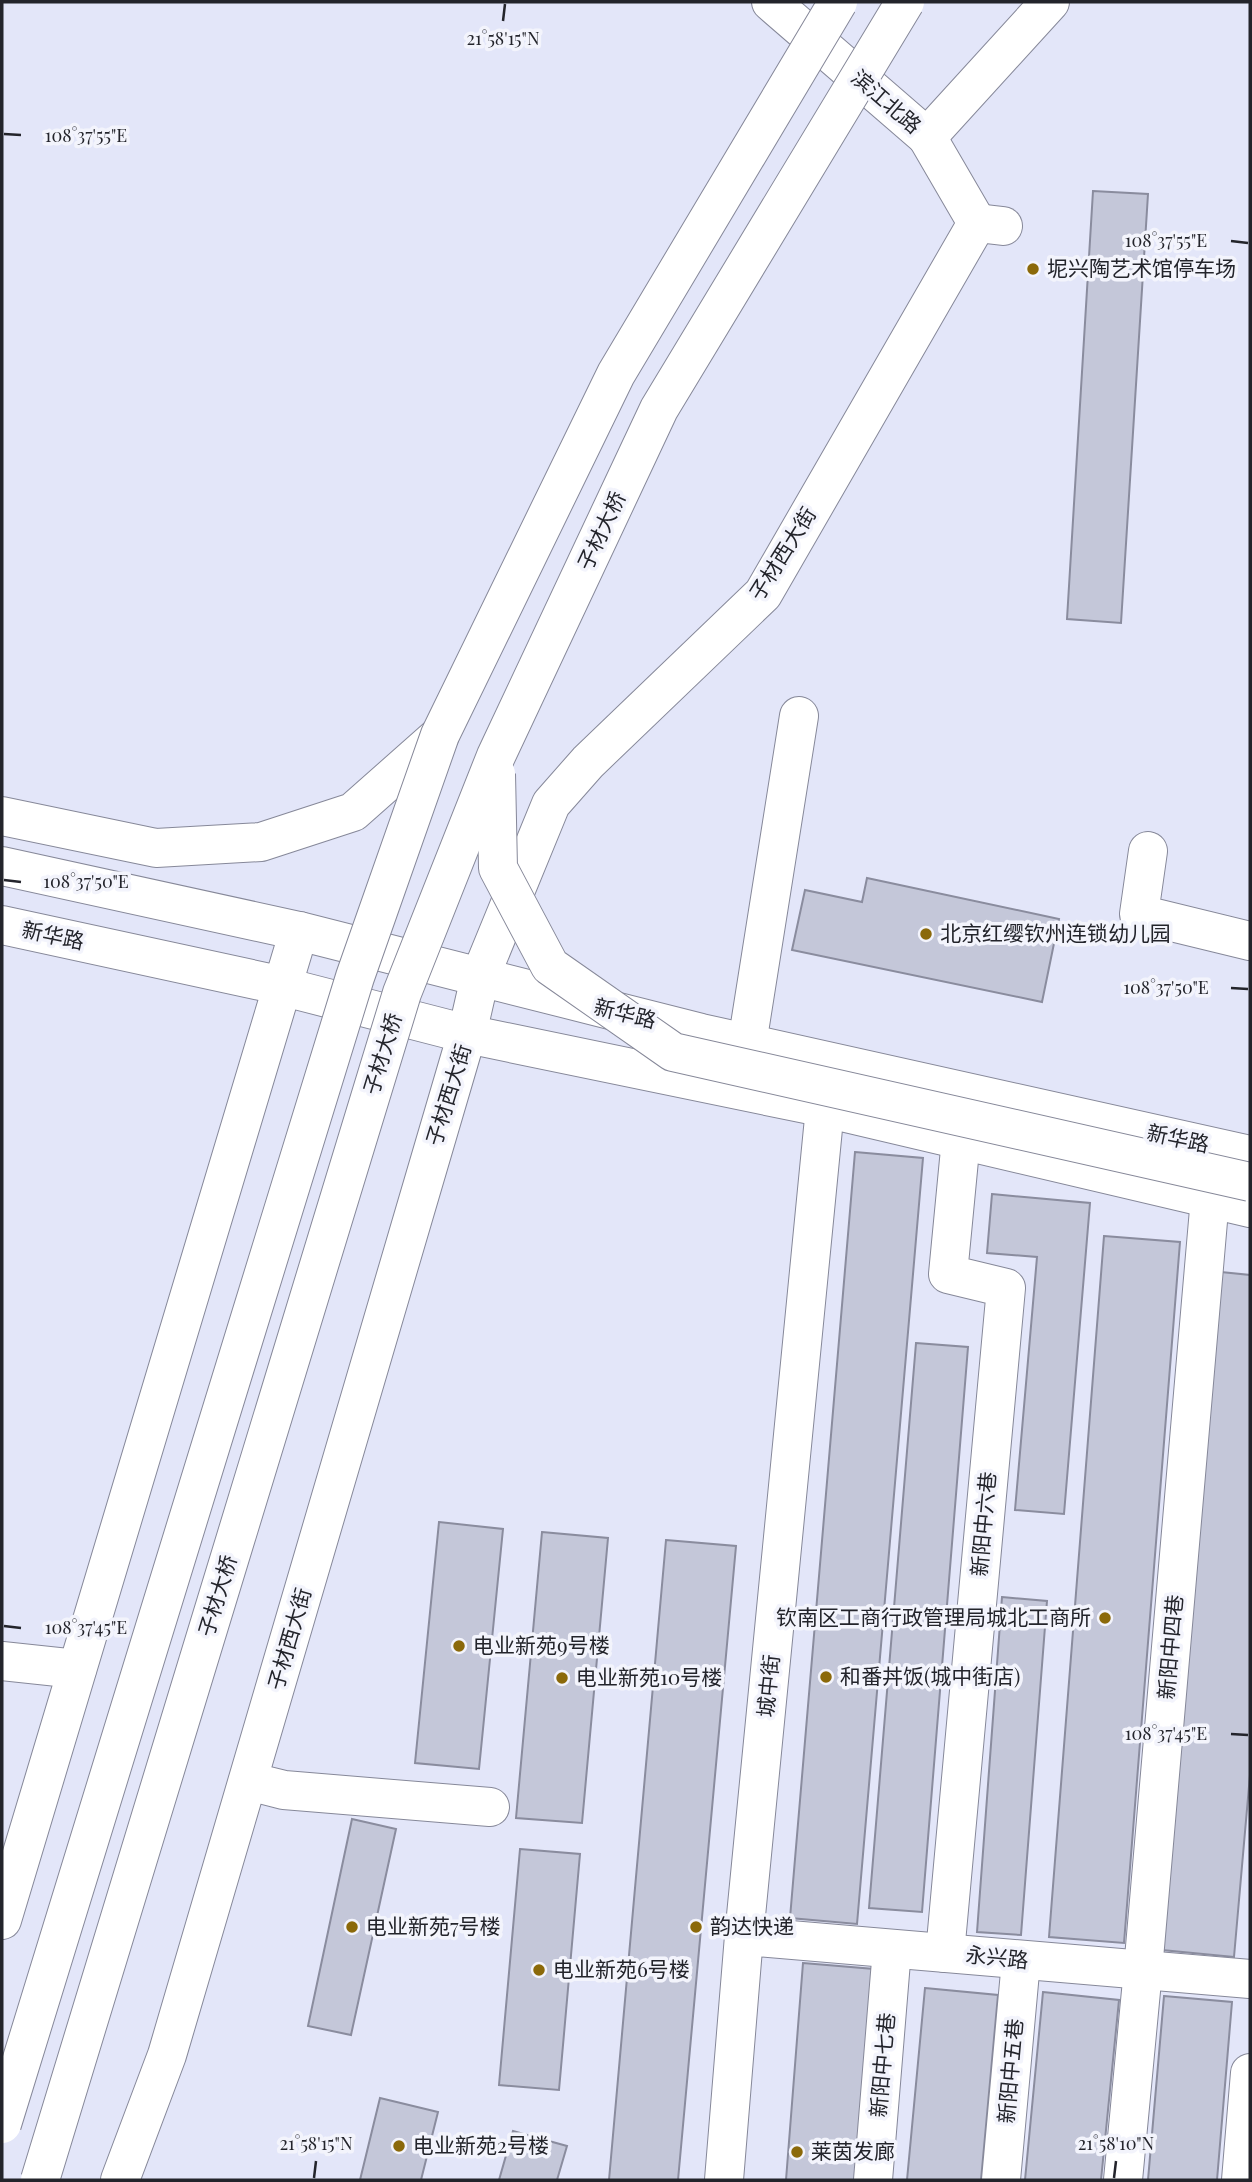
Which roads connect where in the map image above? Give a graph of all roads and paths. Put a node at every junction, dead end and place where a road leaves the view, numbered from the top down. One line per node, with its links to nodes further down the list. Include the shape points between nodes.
1 (771, 2): 5 (main road, 滨江北路)
2 (838, 2): 7 (main road, bridge, via 616,374)
3 (905, 2): 8 (main road, 子材大桥, bridge, via 659,409)
4 (1050, 2): 5 (main road, 滨江北路)
5 (927, 137): 15 (main road, 子材西大街, via 990,225 763,594 588,762 551,804)
6 (799, 716): 18 (main road)
7 (440, 735): 9 (main road, via 353,812 261,842 156,848); 37 (main road, bridge, via 355,977)
8 (496, 756): 22 (main road, bridge, via 498,868 550,966 673,1052); 38 (main road, 子材大桥, bridge, via 402,993)
9 (2, 816)
10 (1148, 850): 14 (main road, via 1139,914)
11 (2, 866): 13 (main road, 新华路)
12 (2, 925): 16 (main road, 新华路)
13 (299, 931): 15 (main road, 新华路); 16 (main road)
14 (1250, 941)
15 (480, 978): 17 (main road, 子材西大街); 18 (main road, 新华路)
16 (283, 988): 17 (main road, 新华路); 26 (main road)
17 (467, 1034): 19 (main road, 新华路); 27 (main road, 子材西大街)
18 (747, 1044): 21 (main road, 新华路)
19 (825, 1108): 20 (main road, 新华路); 30 (main road, 城中街)
20 (961, 1139): 23 (main road, 新华路); 32 (main road, 新阳中六巷, via 948,1274 1006,1288)
21 (1250, 1155)
22 (1250, 1182)
23 (1210, 1198): 24 (main road, 新华路); 34 (main road, 新阳中四巷)
24 (1250, 1208)
25 (2, 1661): 26 (main road)
26 (77, 1669): 29 (main road)
27 (248, 1781): 28 (main road, via 284,1790); 39 (main road, 子材西大街, via 167,2055)
28 (490, 1807)
29 (2, 1920)
30 (744, 1937): 31 (main road, 永兴路); 40 (main road, 城中街)
31 (892, 1949): 32 (main road, 永兴路); 41 (main road, 新阳中七巷)
32 (945, 1953): 33 (main road, 永兴路)
33 (1021, 1961): 34 (main road, 永兴路); 42 (main road, 新阳中五巷)
34 (1143, 1970): 35 (main road, 永兴路); 43 (main road, 新阳中四巷)
35 (1250, 1979)
36 (1250, 2073): 44 (main road)
37 (2, 2124)
38 (40, 2180)
39 (120, 2180)
40 (724, 2180)
41 (873, 2180)
42 (1001, 2180)
43 (1123, 2180)
44 (1241, 2180)

